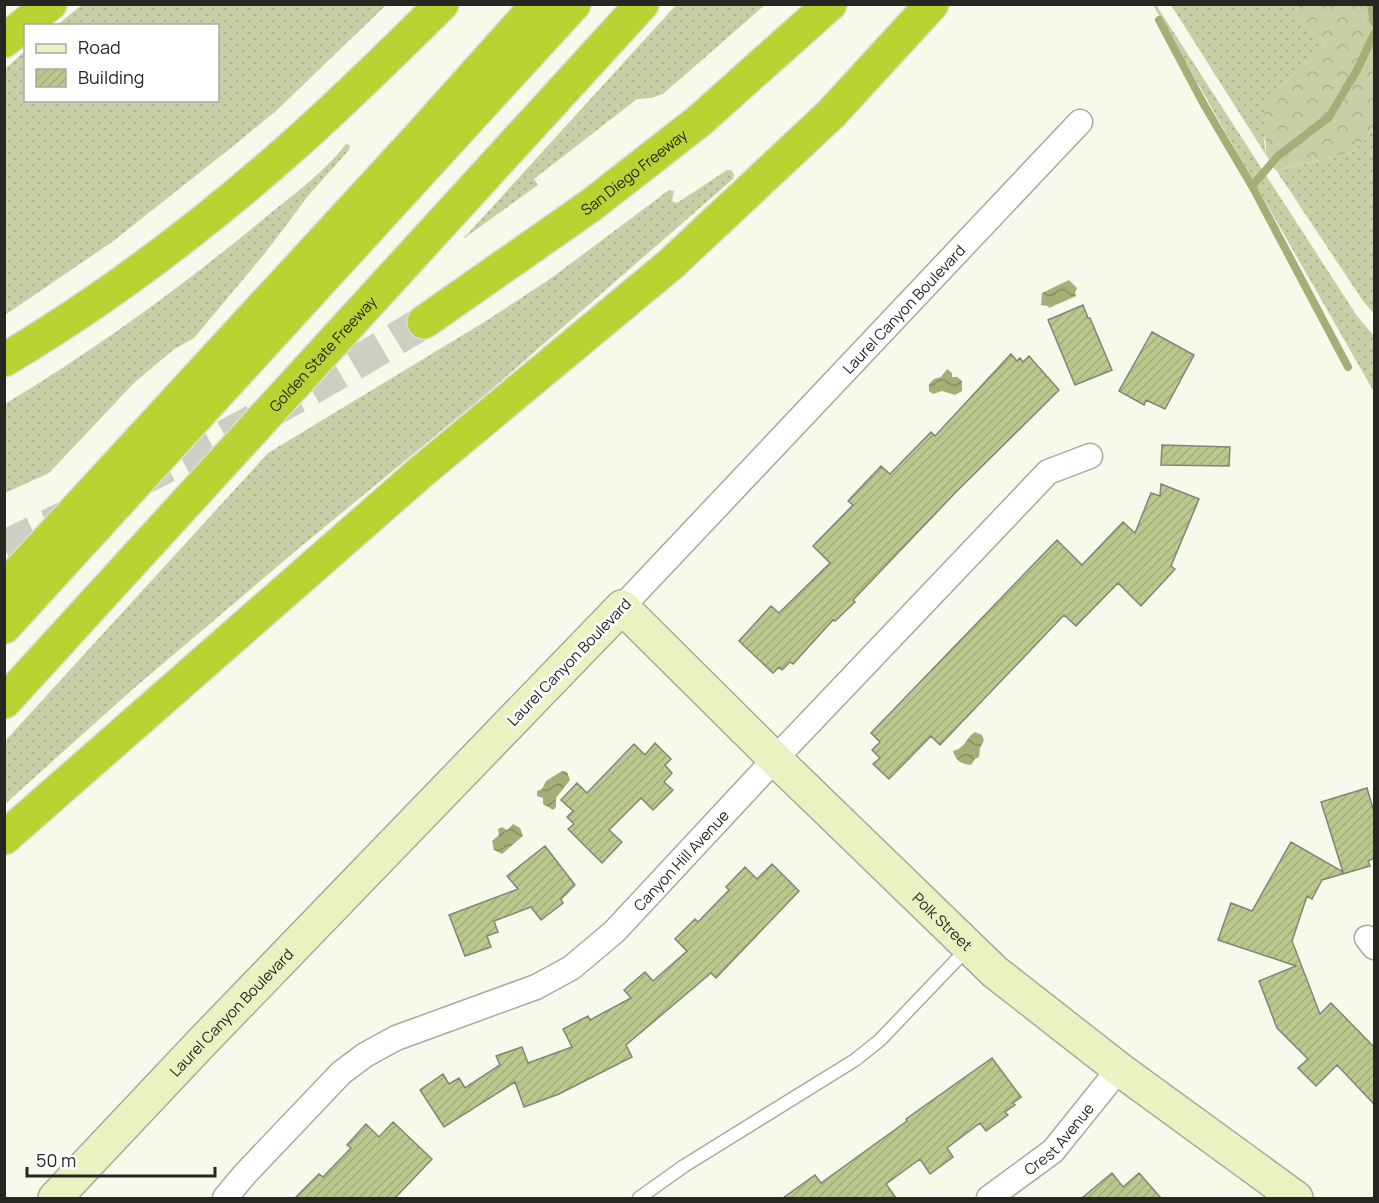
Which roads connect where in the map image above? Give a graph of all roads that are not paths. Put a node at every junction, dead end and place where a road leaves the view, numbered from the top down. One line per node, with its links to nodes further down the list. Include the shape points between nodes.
1 (50, 4): 9 (highway)
2 (442, 4): 15 (highway, via 293,146 209,217 107,293)
3 (538, 4): 17 (highway)
4 (574, 4): 19 (highway)
5 (599, 4): 14 (highway, via 349,277)
6 (642, 4): 14 (highway, Golden State Freeway)
7 (830, 4): 13 (highway, San Diego Freeway, via 699,121 590,206)
8 (932, 4): 22 (highway, via 831,114 671,264 421,472)
9 (25, 24)
10 (24, 25): 11 (highway)
11 (4, 41)
12 (1080, 122): 18 (street, Laurel Canyon Boulevard)
13 (424, 322)
14 (339, 336): 20 (highway, Golden State Freeway)
15 (4, 360)
16 (1090, 456): 21 (street, Canyon Hill Avenue, via 1048,472)
17 (4, 588)
18 (622, 607): 21 (street, Polk Street); 25 (street, Laurel Canyon Boulevard)
19 (4, 627)
20 (4, 702)
21 (775, 759): 23 (street, Polk Street); 26 (street, Canyon Hill Avenue, via 614,932 571,968 536,987 396,1038 365,1055 341,1073)
22 (4, 838)
23 (969, 947): 24 (street, Polk Street); 27 (lane, via 880,1040 855,1060)
24 (1119, 1069): 28 (street, Crest Avenue, via 1053,1151); 29 (street, Polk Street)
25 (55, 1198)
26 (225, 1198)
27 (639, 1198)
28 (989, 1198)
29 (1296, 1198)

